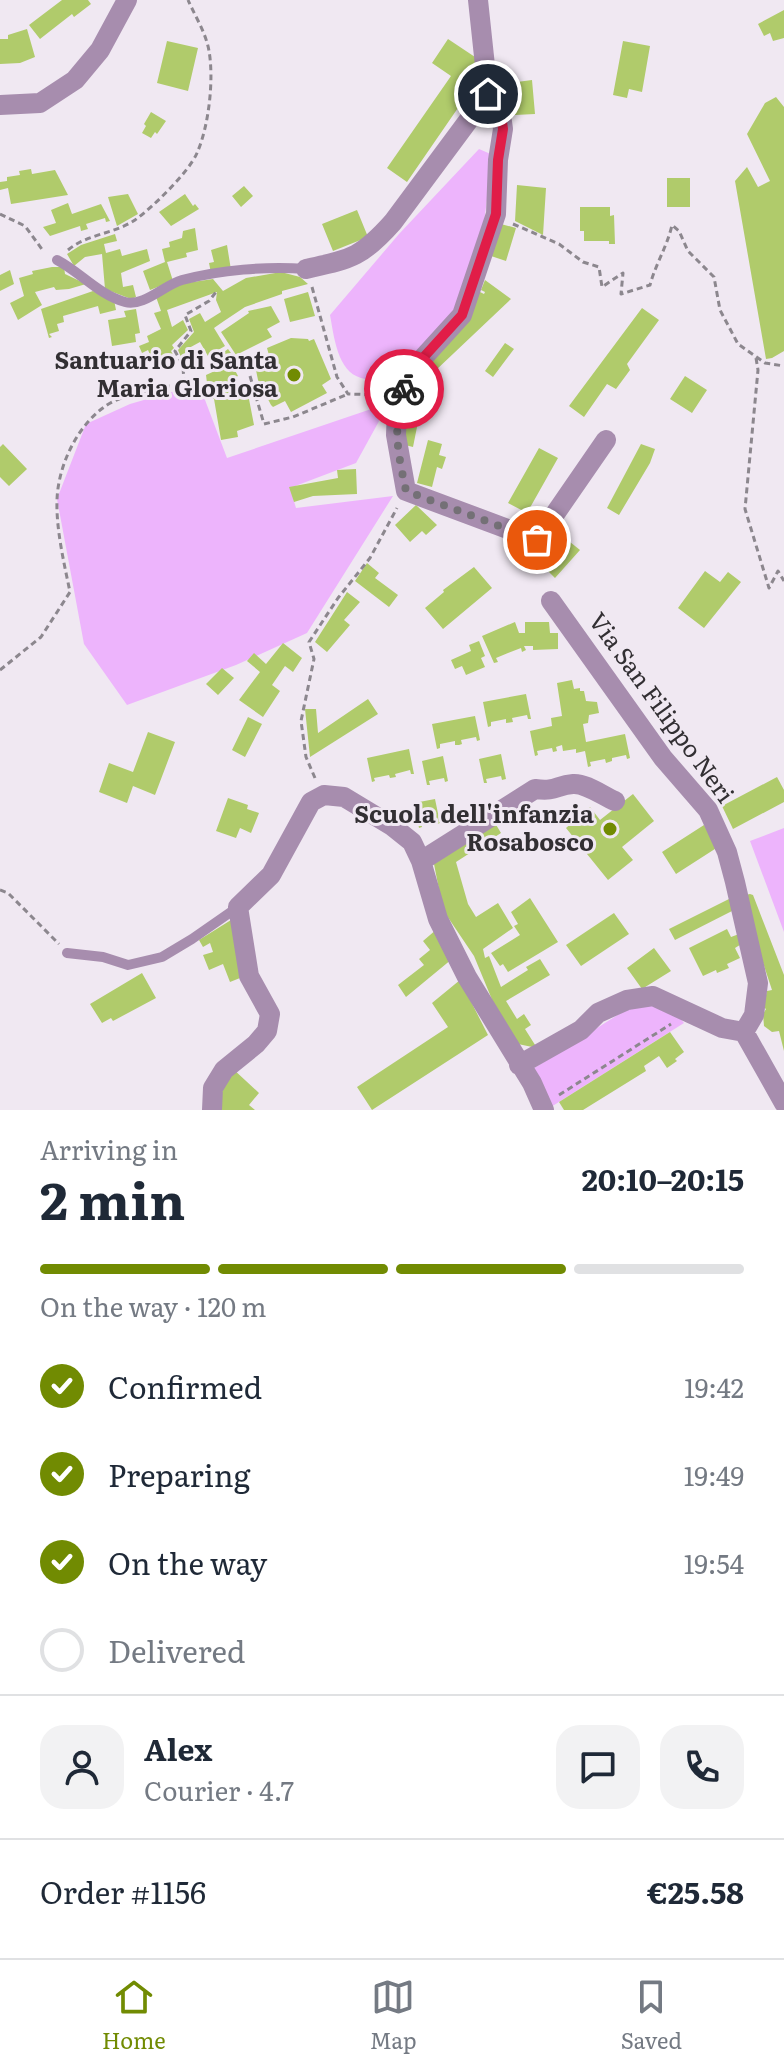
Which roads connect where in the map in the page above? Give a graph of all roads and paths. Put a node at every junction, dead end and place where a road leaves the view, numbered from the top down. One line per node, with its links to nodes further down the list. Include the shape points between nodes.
1 (127, 0): 5 (street, via 100,50 75,80 40,103)
2 (188, 0): 8 (path, via 209,48 212,77 196,155 138,218 77,243)
3 (478, 0): 4 (street)
4 (488, 94): 7 (street, via 500,108 503,129); 9 (street, via 377,240 352,259)
5 (0, 105)
6 (0, 214): 8 (path, via 25,226 49,259)
7 (496, 214): 11 (path, via 599,267 602,287 623,273 621,294 650,285 672,225 714,277 720,310 738,344); 15 (street, via 462,315 412,370)
8 (57, 260): 9 (lane, via 128,303 199,277)
9 (306, 269): 14 (path, via 327,349)
10 (216, 292): 20 (path, via 185,315 191,331 175,351 184,383 145,390 108,405 81,429 66,460 57,499 70,592 41,637)
11 (756, 356): 12 (path); 18 (path, via 745,509 769,588 778,571)
12 (784, 366)
13 (250, 376): 14 (path, via 264,424)
14 (348, 394): 15 (path)
15 (402, 395): 17 (street, via 396,435)
16 (606, 440): 17 (street, via 537,540)
17 (406, 491): 21 (path, via 370,558 309,642 314,659 301,721)
18 (784, 581)
19 (551, 601): 28 (street, Via San Filippo Neri, via 663,758 708,810 727,852 758,983 754,1015)
20 (0, 670)
21 (315, 778)
22 (615, 801): 23 (street, via 583,785 535,789)
23 (421, 861): 25 (street, via 412,842 392,826 344,797 324,795 311,802 271,875); 29 (street, via 438,919)
24 (0, 890): 26 (path)
25 (238, 907): 26 (lane, via 162,957 128,965); 32 (street, via 249,976 270,1014 267,1031 224,1070 213,1088)
26 (67, 953)
27 (669, 1025): 31 (path)
28 (744, 1032): 29 (street, via 722,1028 653,996 598,1013 581,1030); 30 (street)
29 (519, 1065): 31 (street)
30 (784, 1103)
31 (543, 1108)
32 (212, 1110)

